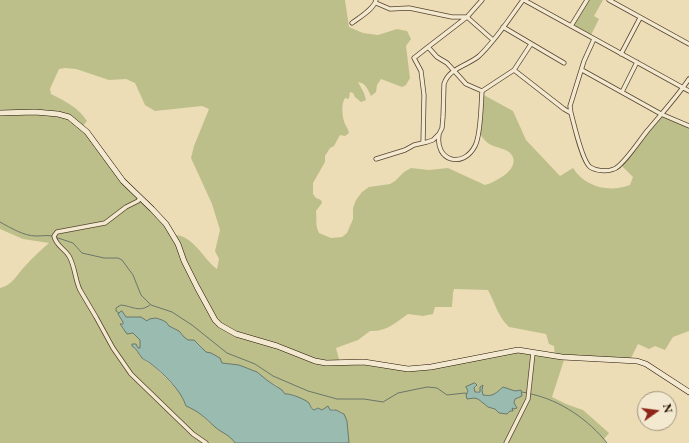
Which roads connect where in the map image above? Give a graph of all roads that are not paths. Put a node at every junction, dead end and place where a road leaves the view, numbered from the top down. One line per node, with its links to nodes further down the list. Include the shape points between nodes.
1 (482, 0): 6 (street)
2 (523, 0): 9 (street); 10 (street)
3 (587, 0): 9 (street)
4 (609, 0): 7 (street)
5 (376, 1): 6 (street, via 390,9 409,8 452,17); 8 (street)
6 (467, 17): 12 (street); 15 (street)
7 (640, 18): 14 (street); 16 (street)
8 (352, 23)
9 (571, 26): 11 (street)
10 (503, 27): 12 (street); 13 (street)
11 (594, 39): 16 (street); 21 (street)
12 (493, 40): 19 (street, via 479,56)
13 (531, 44): 18 (street); 20 (street)
14 (689, 44)
15 (428, 47): 19 (street); 32 (street, via 414,58 421,71 424,95)
16 (621, 54): 17 (street)
17 (637, 62): 23 (street); 26 (street)
18 (564, 63)
19 (453, 70): 24 (street, via 466,84); 31 (street, via 444,84 442,128)
20 (514, 70): 24 (street); 28 (street)
21 (582, 70): 26 (street); 28 (street, via 572,99)
22 (689, 79): 23 (street)
23 (683, 88): 25 (street); 29 (street)
24 (482, 91): 31 (street, via 478,138 470,152 458,159 449,159 439,145)
25 (689, 91)
26 (622, 92): 29 (street)
27 (0, 113): 34 (street, via 50,113 69,118 87,132 123,181)
28 (571, 113): 29 (street, via 586,162 596,170 614,170 618,167)
29 (661, 114): 30 (street)
30 (689, 126)
31 (439, 134): 32 (street, via 433,140)
32 (423, 143): 33 (street)
33 (376, 158)
34 (140, 198): 35 (street, via 159,216 173,235 215,320 236,334 315,361 364,362 408,369 431,367 508,351); 37 (street, via 106,223 55,234 56,244 70,257 76,282 119,358 144,387 193,434)
35 (533, 353): 36 (street, via 642,362); 38 (street, via 528,399)
36 (689, 392)
37 (206, 443)
38 (506, 443)

